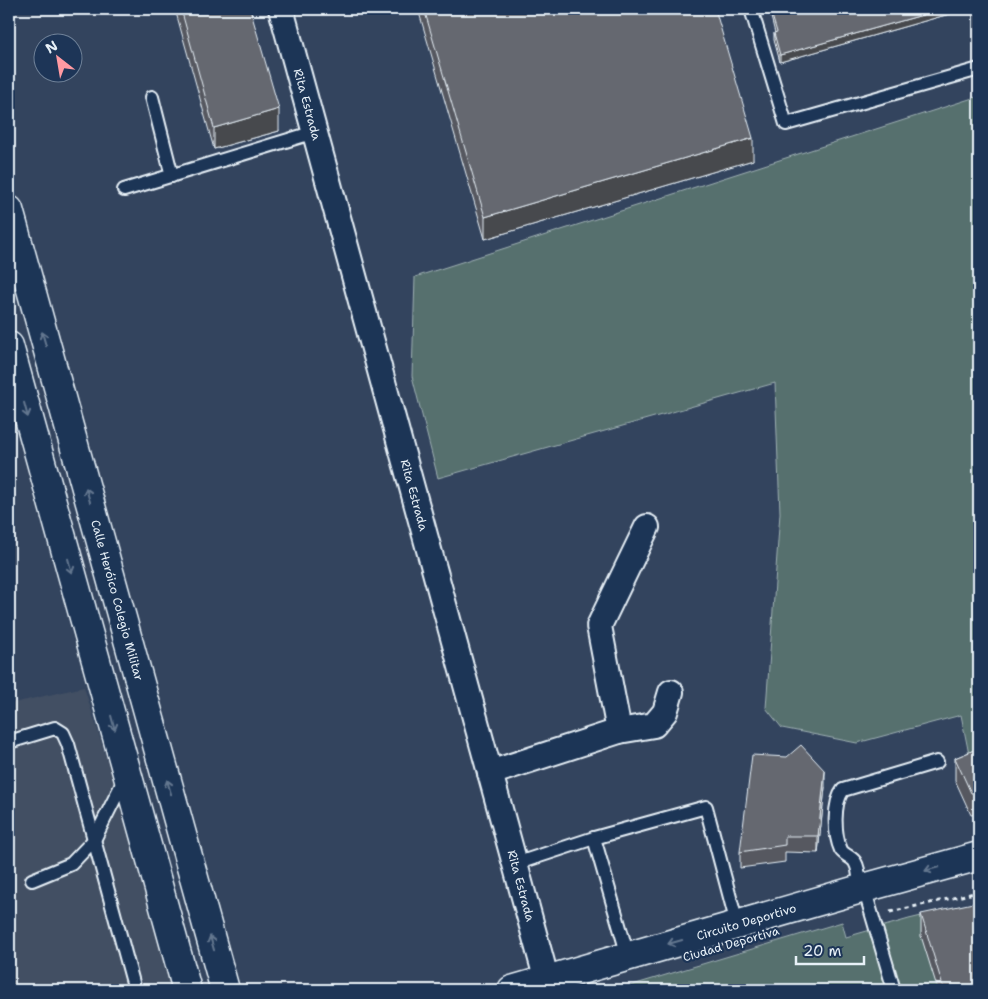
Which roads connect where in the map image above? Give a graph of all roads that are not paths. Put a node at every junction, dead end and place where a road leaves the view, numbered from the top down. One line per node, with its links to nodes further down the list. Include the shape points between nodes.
1 (282, 9): 5 (street, Rita Estrada)
2 (751, 9): 3 (lane, via 786,124)
3 (979, 69)
4 (152, 97): 6 (lane)
5 (315, 132): 6 (lane); 15 (street, Rita Estrada)
6 (172, 176): 7 (lane)
7 (124, 190)
8 (9, 210): 21 (main road, Calle Heróico Colegio Militar, one-way to 8)
9 (11, 362): 16 (main road, one-way to 16)
10 (647, 527): 12 (street, via 599,626)
11 (671, 692): 12 (street, via 664,712 654,725)
12 (619, 731): 15 (street)
13 (9, 742): 18 (lane, via 55,728 63,733)
14 (937, 762): 24 (lane, via 843,790 838,796 836,829 842,851 855,861)
15 (490, 773): 20 (street, Rita Estrada)
16 (127, 774): 18 (lane); 22 (main road)
17 (594, 838): 20 (lane); 25 (lane, via 706,807); 26 (lane)
18 (94, 840): 23 (lane, via 70,864); 28 (lane)
19 (979, 856): 24 (main road, Circuito Deportivo, one-way to 24)
20 (515, 864): 27 (street, Rita Estrada)
21 (191, 865): 22 (main road); 30 (main road, Calle Heróico Colegio Militar, one-way to 21)
22 (155, 874): 29 (main road)
23 (32, 880)
24 (862, 888): 25 (main road, Circuito Deportivo); 32 (lane)
25 (737, 924): 26 (main road, Circuito Deportivo, one-way to 26)
26 (628, 956): 27 (main road, Circuito Deportivo)
27 (547, 981): 31 (main road, Circuito Deportivo)
28 (135, 990)
29 (187, 990)
30 (226, 990)
31 (512, 990)
32 (894, 990)

